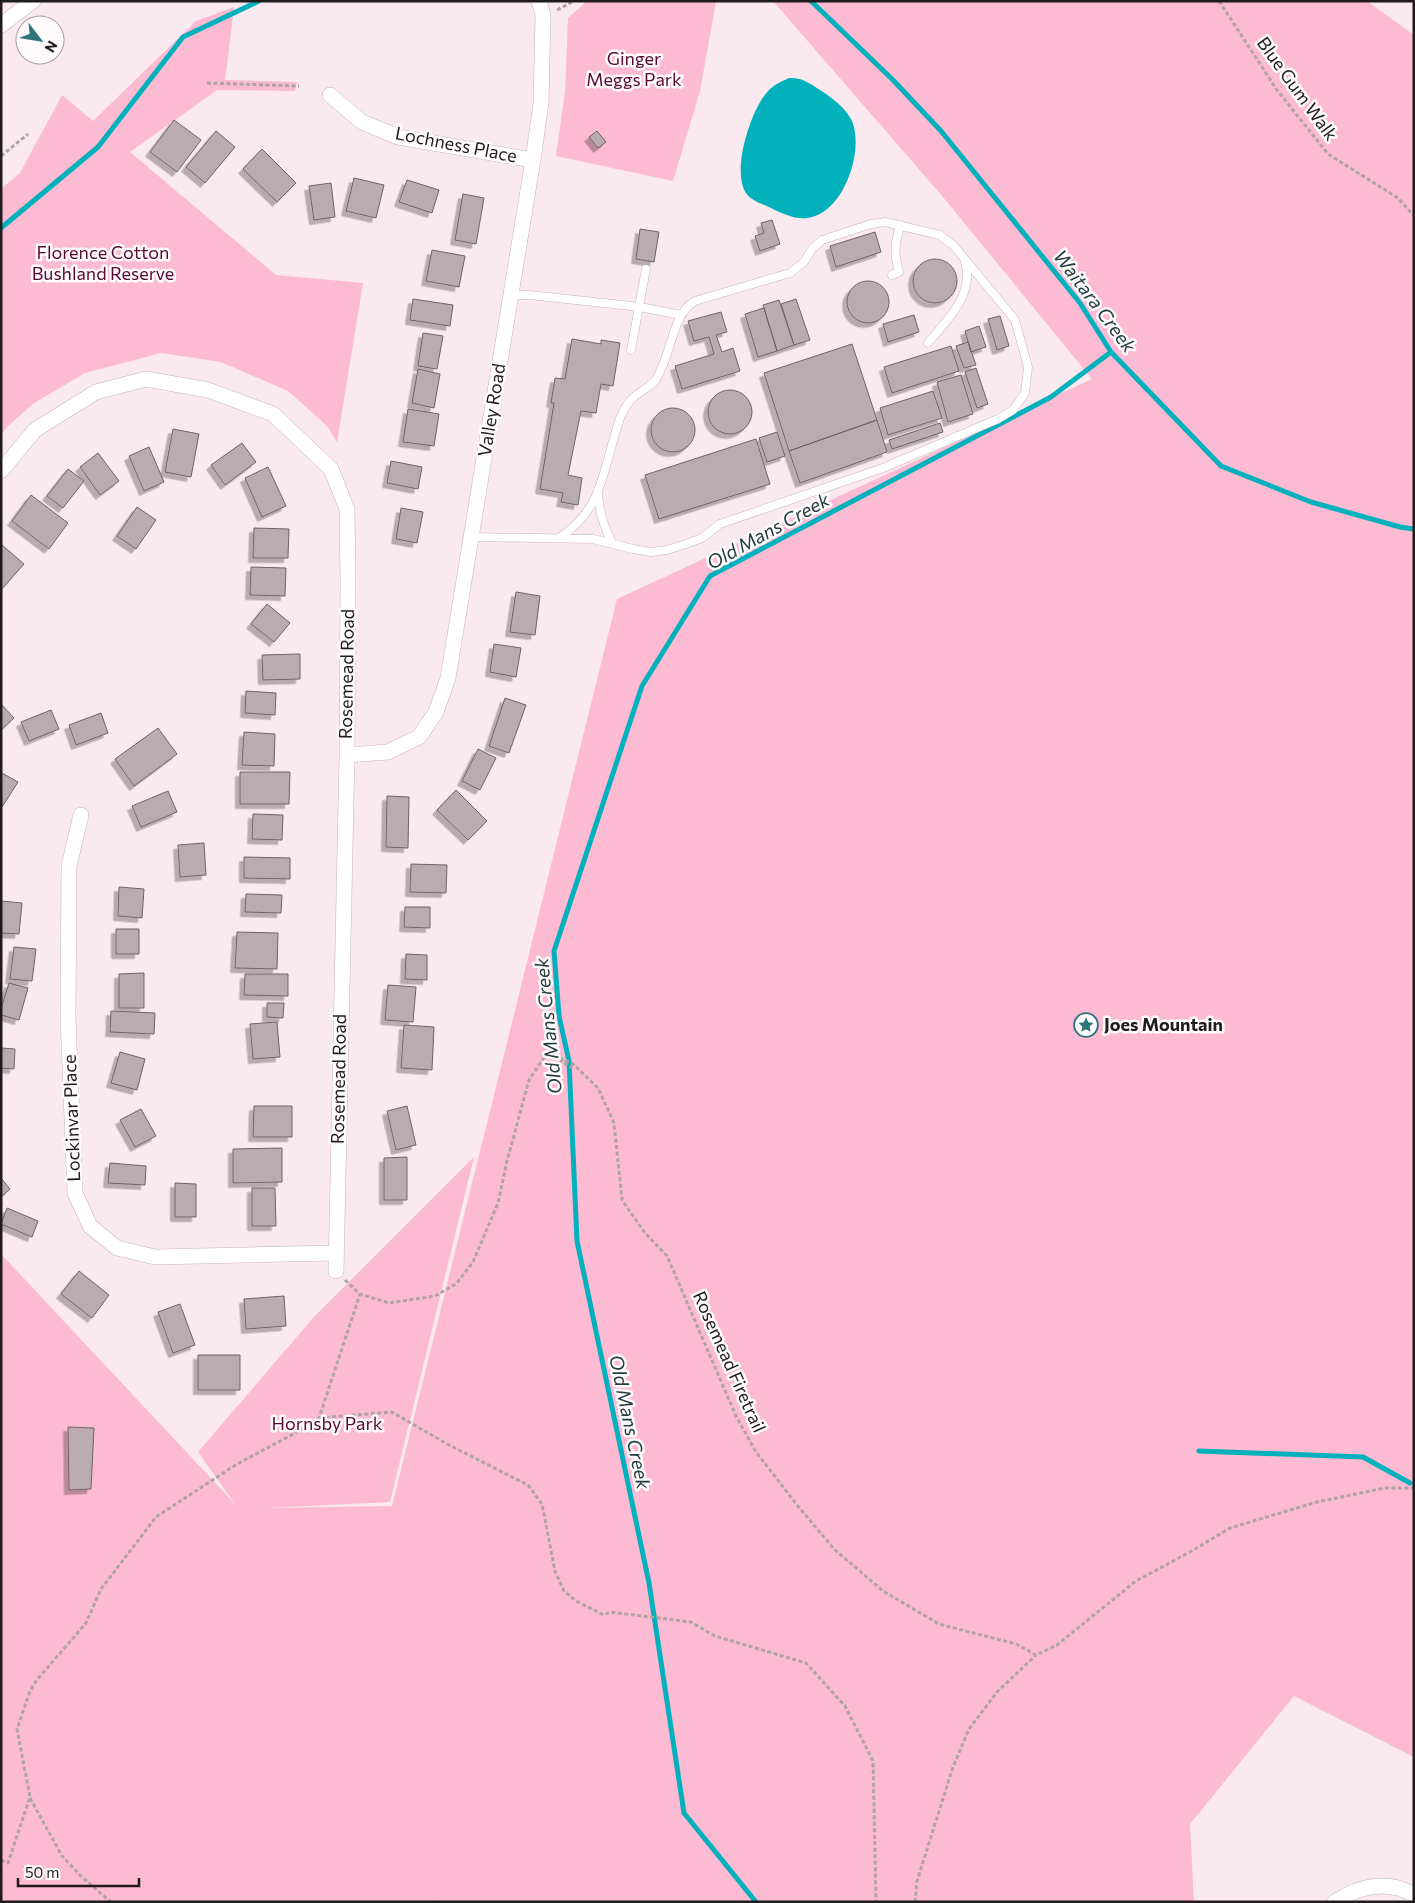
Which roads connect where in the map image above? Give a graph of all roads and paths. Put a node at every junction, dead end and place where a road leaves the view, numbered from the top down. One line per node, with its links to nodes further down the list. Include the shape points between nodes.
1 (33, 1): 4 (street)
2 (539, 1): 10 (street, Valley Road, via 543,15)
3 (1219, 1): 11 (path, Blue Gum Walk, via 1277,90 1328,154 1398,198)
4 (1, 25)
5 (206, 82): 6 (path)
6 (299, 86)
7 (330, 95): 10 (street, Lochness Place, via 362,122 398,137)
8 (28, 134): 9 (path)
9 (1, 156)
10 (534, 160): 16 (street, Valley Road)
11 (1414, 216)
12 (901, 225): 13 (lane, via 940,235); 15 (lane, via 894,255 899,272); 18 (lane, via 871,224 822,240 804,262 790,272 696,301)
13 (963, 258): 19 (lane, via 966,290); 25 (lane, via 1015,320 1028,367 1026,393 1014,410 890,465 720,524 702,538 686,544 651,552)
14 (646, 269): 17 (lane)
15 (892, 275)
16 (511, 295): 17 (lane); 23 (street, Valley Road)
17 (640, 307): 18 (lane); 20 (lane)
18 (681, 315): 22 (lane, via 655,381 629,402 618,422)
19 (928, 343)
20 (631, 350)
21 (1, 471): 26 (street, Rosemead Road, via 35,430 96,392 146,379 208,390 273,414 331,470 347,509)
22 (598, 491): 24 (lane, via 587,515); 25 (lane, via 598,507)
23 (470, 537): 24 (lane); 26 (street, Valley Road, via 448,678 436,712 419,737 388,752)
24 (559, 538): 25 (lane)
25 (612, 543)
26 (347, 754): 28 (street, Rosemead Road)
27 (81, 815): 28 (street, Lockinvar Place, via 69,866 68,1018 75,1193 90,1226 117,1248 155,1257)
28 (335, 1253): 29 (street, Rosemead Road)
29 (336, 1271)
30 (319, 1418): 32 (path, Rosemead Firetrail, via 360,1294 389,1302 435,1296 456,1284 473,1262 498,1203 529,1080 545,1056 563,1059 573,1064 598,1088 614,1123 622,1200 645,1233 668,1256 736,1416 756,1452 797,1506 834,1549 883,1591 939,1624 1016,1644); 33 (path, via 237,1464 156,1517 100,1589 86,1622 36,1681 27,1699 17,1729); 39 (path, via 392,1412 528,1485 542,1504 558,1577 564,1591 576,1601 604,1614 610,1612 691,1622 715,1636 806,1662 846,1706 873,1761)
31 (1414, 1488): 32 (path, via 1385,1488 1317,1502 1230,1528 1136,1581 1057,1645)
32 (1036, 1655): 40 (path, via 997,1692 969,1729 953,1767 917,1881)
33 (30, 1797): 34 (path, via 8,1863); 36 (path, via 62,1856)
34 (1, 1860)
35 (1414, 1895): 41 (street, via 1404,1889 1377,1884 1349,1892)
36 (111, 1902)
37 (432, 1902): 38 (path)
38 (443, 1902)
39 (876, 1902)
40 (915, 1902)
41 (1335, 1902)

